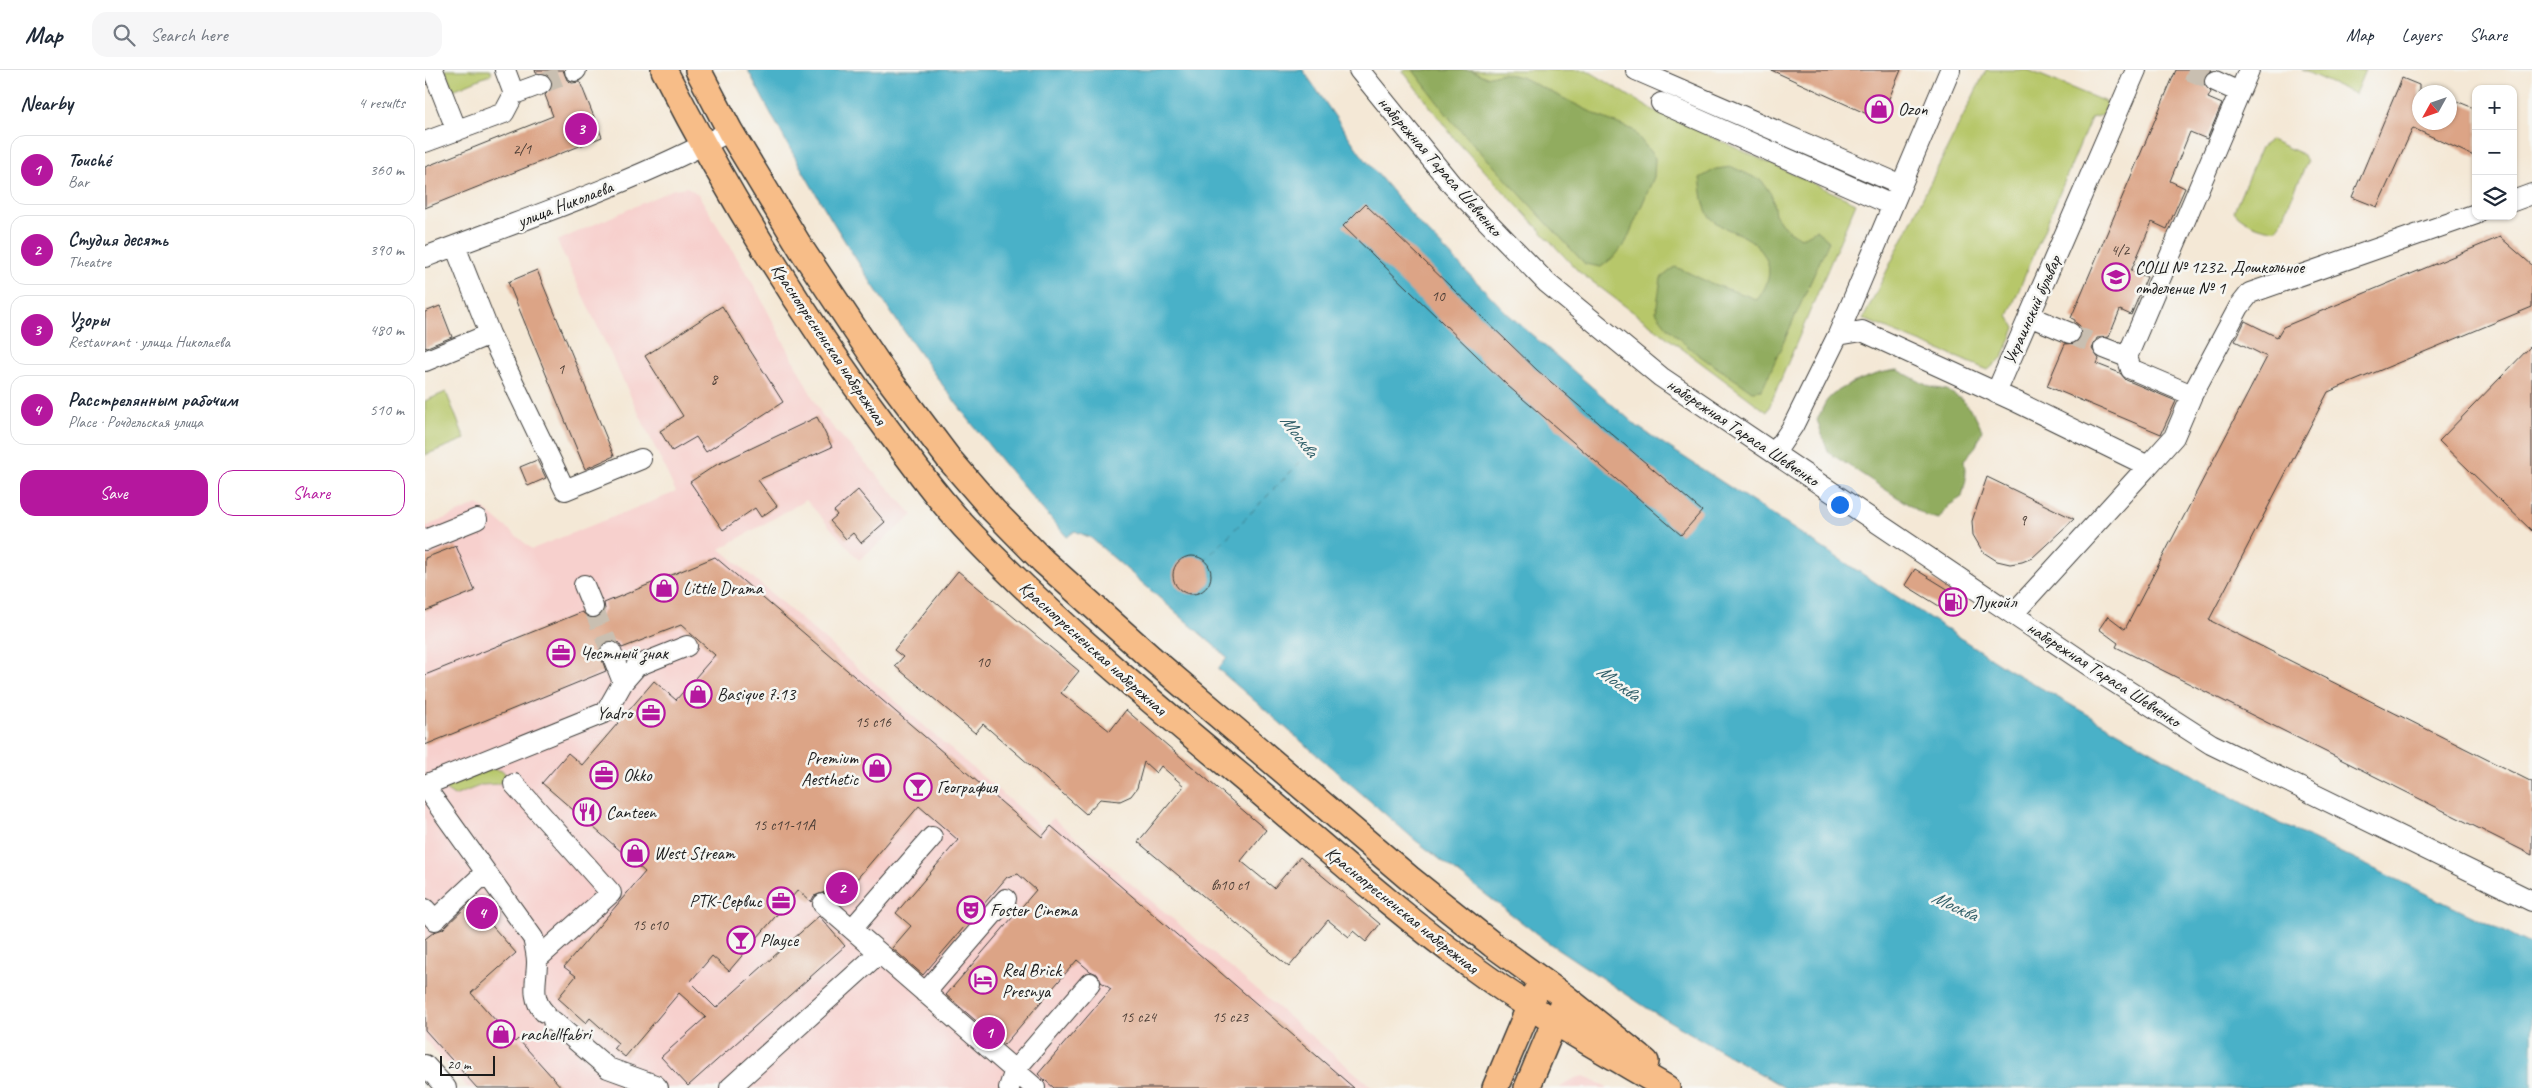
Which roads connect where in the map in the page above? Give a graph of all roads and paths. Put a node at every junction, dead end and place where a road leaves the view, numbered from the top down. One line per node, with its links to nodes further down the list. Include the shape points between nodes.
1 (433, 70): 16 (street)
2 (505, 70): 13 (street)
3 (664, 70): 18 (main road, Краснопресненская набережная)
4 (698, 70): 15 (main road, Краснопресненская набережная)
5 (1359, 70): 35 (street, набережная Тараса Шевченко, via 1452,185 1547,283 1661,377)
6 (1636, 70): 19 (street)
7 (1950, 70): 19 (street)
8 (2136, 70): 26 (street, Украинский бульвар)
9 (2249, 70): 12 (street)
10 (2215, 82): 12 (street)
11 (541, 84): 13 (street)
12 (2239, 92): 31 (street)
13 (514, 94): 16 (street, via 504,113)
14 (1661, 103): 22 (street)
15 (730, 131): 18 (street, улица Николаева); 57 (main road, Краснопресненская набережная, via 801,250 882,370 949,459 993,510 1043,561 1166,671 1416,884)
16 (457, 132): 17 (street)
17 (425, 142)
18 (703, 146): 24 (street, улица Николаева, via 580,199); 61 (main road, Краснопресненская набережная, via 775,266 857,390 925,480 971,534 1021,584 1145,696 1392,904)
19 (1901, 185): 22 (street)
20 (2532, 194): 21 (street)
21 (2517, 200)
22 (1892, 205): 29 (street)
23 (2472, 215): 34 (street, via 2250,293 2239,307)
24 (455, 246): 25 (street, улица Николаева); 28 (street)
25 (425, 257)
26 (2029, 316): 27 (street); 33 (street, Украинский бульвар)
27 (2070, 333)
28 (490, 334): 32 (street); 36 (street, via 565,490)
29 (1838, 335): 33 (street, via 1862,331); 35 (street, via 1793,426)
30 (2104, 348): 31 (street)
31 (2127, 358): 34 (street, via 2131,369)
32 (425, 362)
33 (1996, 393): 37 (street)
34 (2193, 395): 37 (street, via 2175,437)
35 (1775, 453): 42 (street, набережная Тараса Шевченко)
36 (641, 459)
37 (2148, 466): 42 (street)
38 (477, 519): 39 (street)
39 (425, 540)
40 (584, 585): 41 (street)
41 (593, 607)
42 (2013, 614): 51 (street, набережная Тараса Шевченко, via 2211,744)
43 (687, 646): 45 (street, via 637,666)
44 (611, 652): 45 (street)
45 (623, 682): 47 (street, via 606,712)
46 (515, 784): 56 (street, via 611,893)
47 (426, 792): 49 (street)
48 (932, 837): 54 (street)
49 (486, 872): 53 (street, via 435,920); 56 (street, via 533,938)
50 (1006, 899): 59 (street)
51 (2532, 901)
52 (823, 904): 54 (street)
53 (425, 909)
54 (852, 929): 55 (street)
55 (879, 953): 59 (street); 67 (street)
56 (537, 959): 66 (street, via 535,998 538,1006 608,1068)
57 (1541, 980): 60 (main road, Краснопресненская набережная); 61 (main road)
58 (1090, 983): 64 (street)
59 (925, 992): 64 (street)
60 (1565, 997): 62 (main road); 72 (main road, Краснопресненская набережная)
61 (1530, 1007): 62 (main road, Краснопресненская набережная); 69 (main road)
62 (1553, 1023): 70 (main road); 71 (main road, Краснопресненская набережная)
63 (425, 1065): 65 (street)
64 (1012, 1079): 68 (street)
65 (446, 1088)
66 (658, 1088)
67 (730, 1088)
68 (1035, 1088)
69 (1495, 1088)
70 (1527, 1088)
71 (1667, 1088)
72 (1679, 1088)

